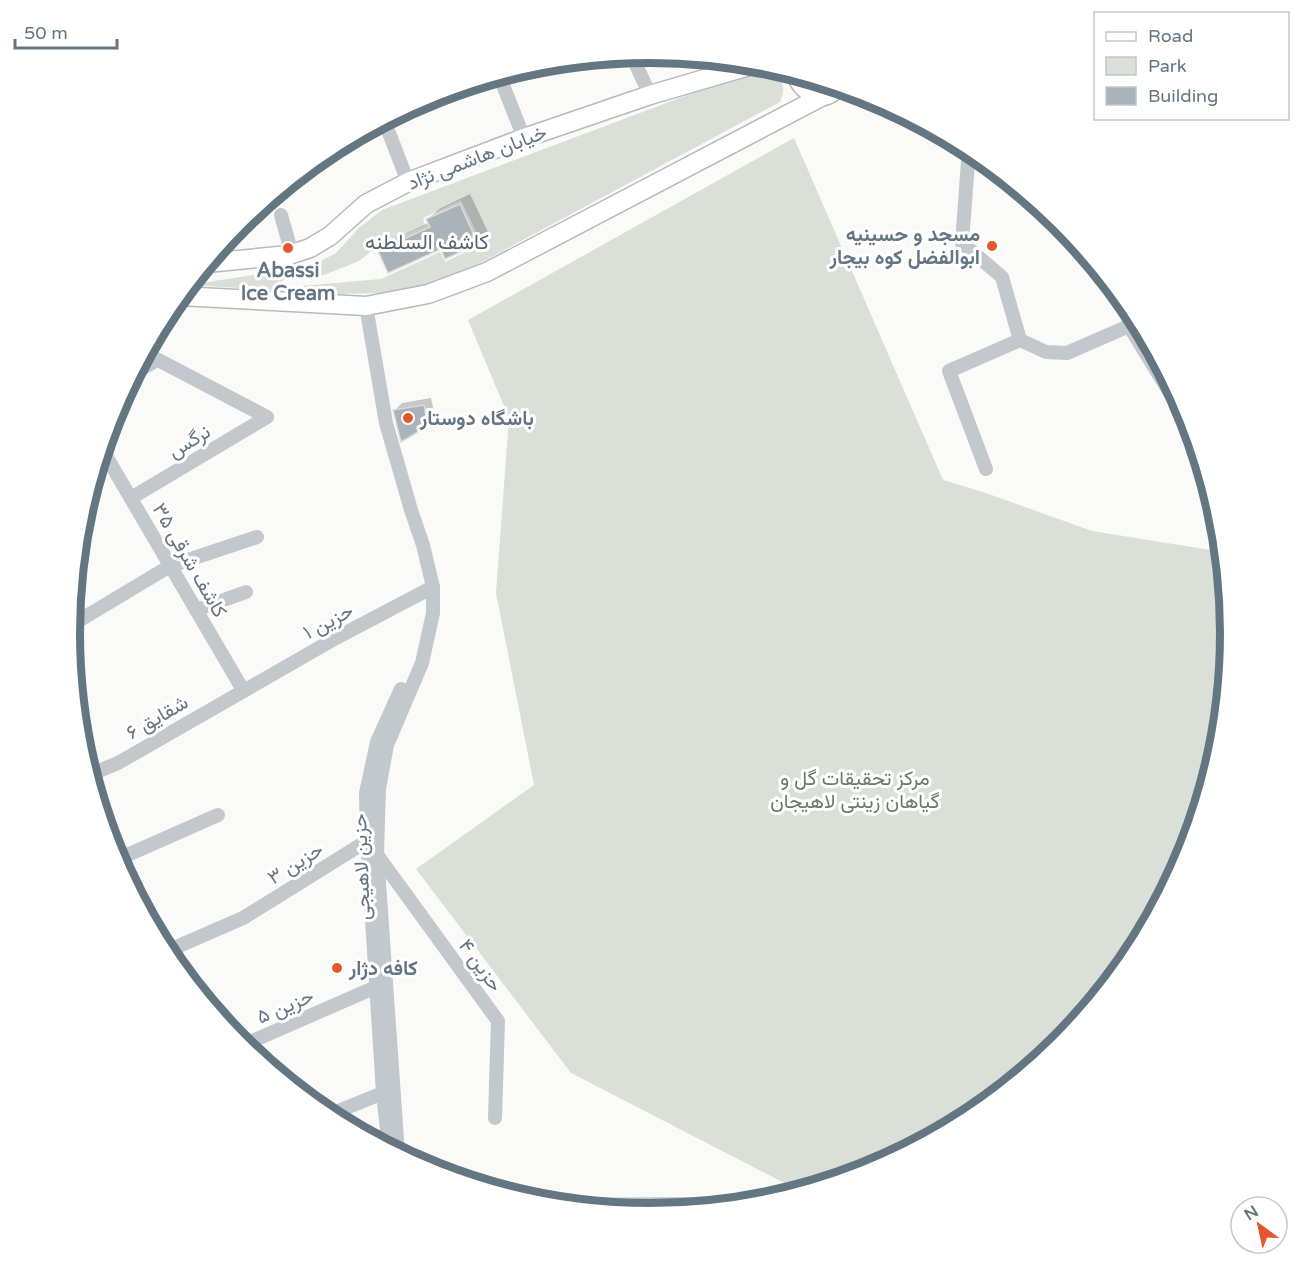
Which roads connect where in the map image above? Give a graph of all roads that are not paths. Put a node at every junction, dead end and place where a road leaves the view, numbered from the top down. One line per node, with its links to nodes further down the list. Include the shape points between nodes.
1 (635, 63): 6 (street)
2 (735, 70): 6 (main road, خیابان هاشمی نژاد)
3 (503, 82): 9 (street)
4 (802, 83): 7 (main road)
5 (833, 93): 7 (main road)
6 (650, 94): 9 (main road, خیابان هاشمی نژاد)
7 (821, 97): 16 (main road, via 487,272 428,294)
8 (387, 128): 11 (street)
9 (524, 138): 11 (main road, خیابان هاشمی نژاد)
10 (968, 160): 18 (street, via 962,243 1002,277)
11 (408, 182): 13 (main road, خیابان هاشمی نژاد, via 366,204 330,236)
12 (281, 215): 13 (street)
13 (292, 254): 14 (main road, خیابان هاشمی نژاد)
14 (218, 262)
15 (191, 297): 16 (main road)
16 (366, 306): 26 (street, حزین لاهیجی, via 386,423)
17 (1130, 326): 18 (street, via 1068,353 1046,352); 20 (street)
18 (1020, 340): 22 (street, via 949,370)
19 (151, 356): 23 (street, نرگس, via 267,417)
20 (1155, 367)
21 (107, 458): 23 (street, کاشف شرقی ۳۵)
22 (987, 469)
23 (131, 498): 25 (street, کاشف شرقی ۳۵)
24 (257, 537): 25 (street)
25 (171, 566): 28 (street, کاشف شرقی ۳۵); 29 (street)
26 (433, 587): 30 (street, حزین ۱); 33 (street, حزین لاهیجی, via 417,652 377,742 366,793); 34 (street, حزین لاهیجی, via 433,613 422,663 387,745 379,789)
27 (246, 592): 28 (street)
28 (196, 610): 30 (street, کاشف شرقی ۳۵)
29 (80, 620)
30 (243, 690): 31 (street, شقایق ۶)
31 (97, 772)
32 (218, 815): 35 (street)
33 (367, 841): 36 (street, حزین ۳, via 243,918); 37 (street, حزین لاهیجی)
34 (377, 854): 39 (street, حزین لاهیجی); 41 (street, حزین ۴, via 498,1021)
35 (125, 856)
36 (175, 948)
37 (376, 987): 38 (street, حزین ۵); 39 (street, حزین لاهیجی)
38 (252, 1041)
39 (389, 1092): 40 (street); 42 (street, حزین لاهیجی); 43 (street, حزین لاهیجی)
40 (339, 1111)
41 (495, 1118)
42 (388, 1140)
43 (397, 1144)

